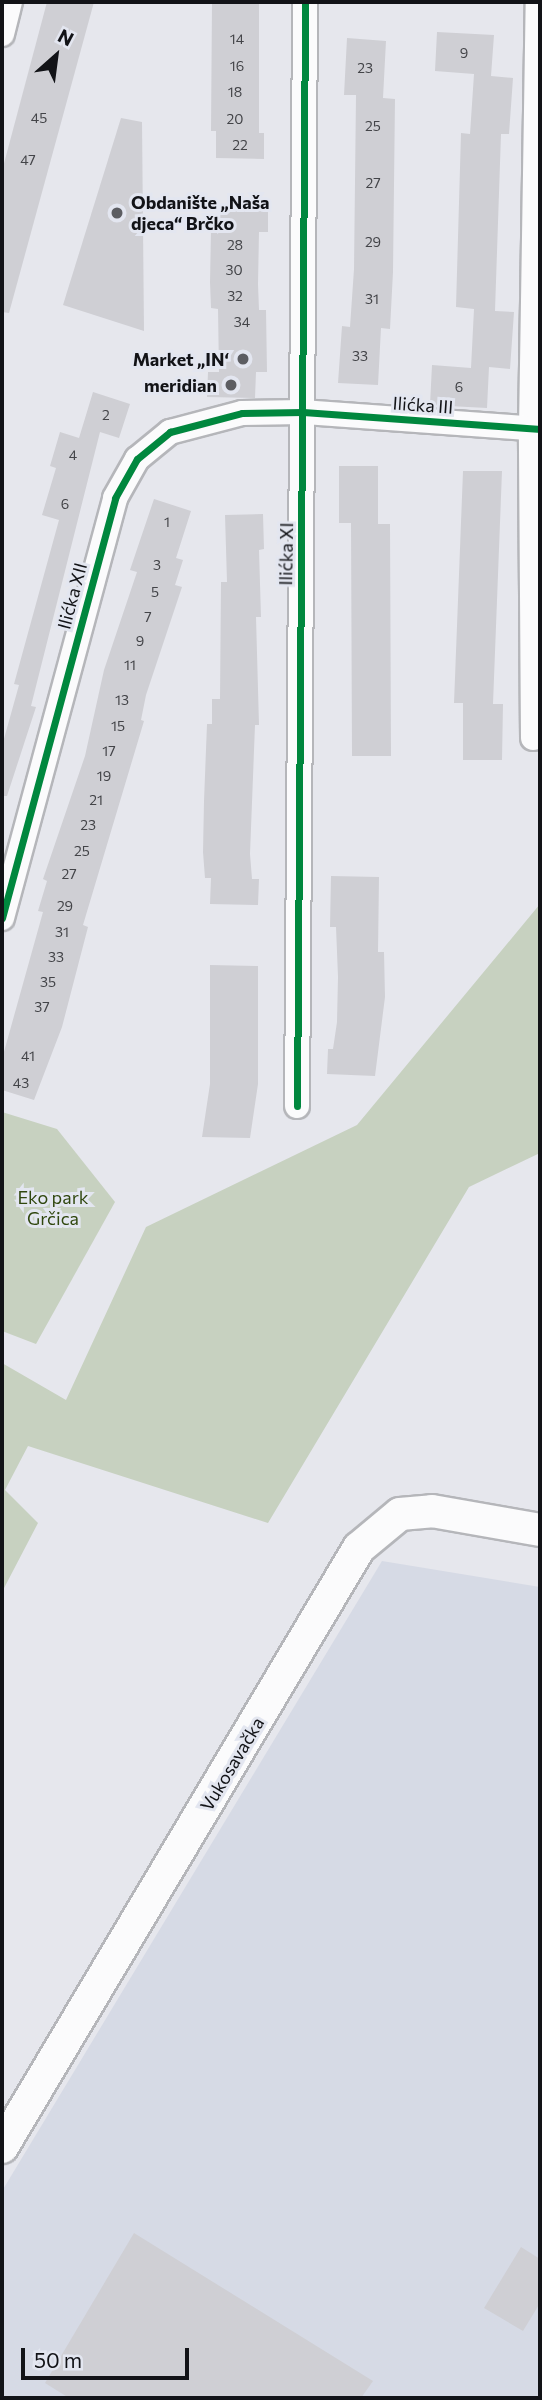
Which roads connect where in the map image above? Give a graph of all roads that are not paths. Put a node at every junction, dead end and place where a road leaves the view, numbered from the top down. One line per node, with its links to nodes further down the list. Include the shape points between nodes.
1 (10, 2): 4 (street)
2 (305, 2): 5 (street, Ilićka XI)
3 (538, 2): 6 (street)
4 (2, 34)
5 (303, 412): 6 (street, Ilićka III); 8 (street, Ilićka XII, via 242,413 170,432 137,459 115,498); 9 (street, Ilićka XI)
6 (535, 429): 7 (street)
7 (533, 738)
8 (2, 918)
9 (298, 1106)
10 (540, 1530): 11 (street, Vukosavačka, via 432,1511 400,1514 359,1548)
11 (2, 2147)

